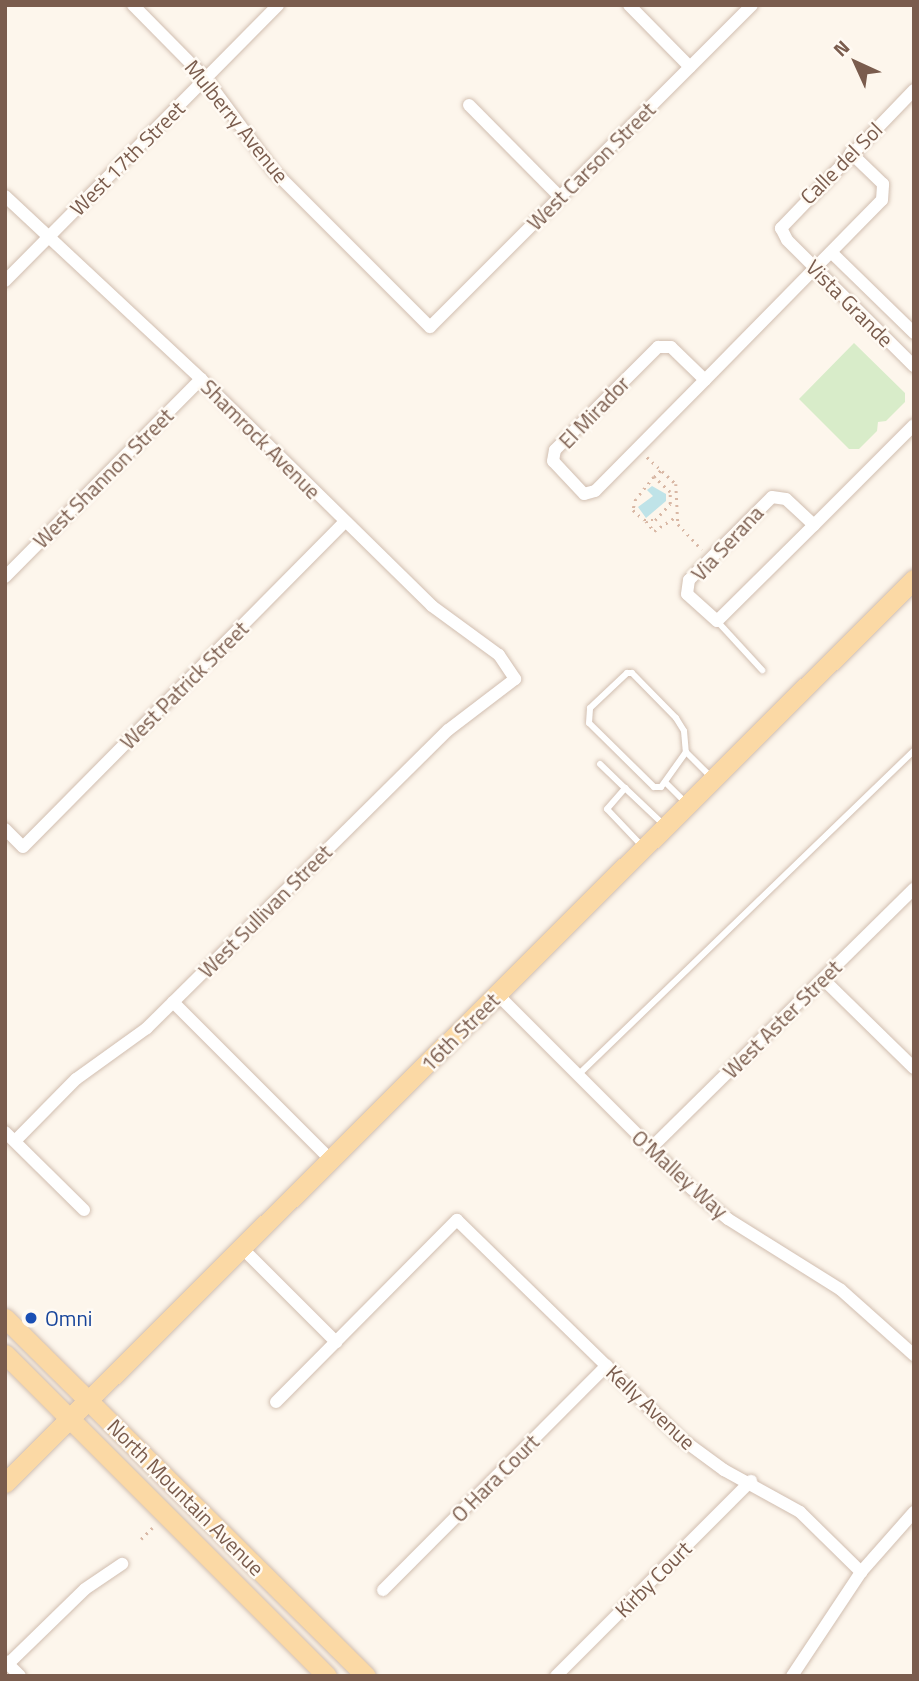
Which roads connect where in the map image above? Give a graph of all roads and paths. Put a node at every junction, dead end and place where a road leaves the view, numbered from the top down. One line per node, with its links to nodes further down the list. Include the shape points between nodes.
1 (133, 5): 6 (street, Mulberry Avenue)
2 (278, 5): 6 (street, West 17th Street)
3 (629, 5): 5 (street)
4 (752, 5): 5 (street, West Carson Street)
5 (691, 67): 11 (street, West Carson Street)
6 (206, 79): 12 (street, West 17th Street); 17 (street, Mulberry Avenue, via 272,170)
7 (914, 90): 9 (street, Calle del Sol)
8 (469, 105): 11 (street)
9 (851, 153): 13 (street, Calle del Sol, via 784,221 782,234); 14 (street, El Mirador, via 880,180 886,194)
10 (5, 197): 12 (street, Shamrock Avenue)
11 (560, 197): 17 (street, West Carson Street)
12 (50, 236): 16 (street, West 17th Street); 20 (street, Shamrock Avenue)
13 (787, 240): 15 (street, Vista Grande)
14 (832, 253): 15 (street, El Mirador); 18 (street, Vista Grande)
15 (817, 269): 19 (street, Vista Grande); 21 (street, El Mirador)
16 (5, 281)
17 (430, 327)
18 (914, 332)
19 (911, 359)
20 (201, 379): 28 (street, Shamrock Avenue); 31 (street, West Shannon Street)
21 (705, 380): 21 (street, El Mirador, via 595,491 584,494 553,461 555,450 658,347 671,347)
22 (914, 425): 29 (street)
23 (639, 461): 24 (path, via 645,455)
24 (661, 470): 25 (path); 26 (path, via 676,484)
25 (654, 477): 27 (path, via 633,510); 27 (path, via 670,492 670,505 655,520)
26 (677, 516): 27 (path, via 654,531); 30 (path, via 682,530 704,552)
27 (646, 520)
28 (345, 522): 35 (street, Shamrock Avenue, via 432,606 511,666); 44 (street, West Patrick Street, via 23,847)
29 (814, 526): 33 (street); 33 (street, Via Serana, via 786,499 772,496 689,580 687,594)
30 (709, 547)
31 (5, 577)
32 (914, 579): 39 (main road, 16th Street)
33 (717, 621): 34 (lane)
34 (762, 670)
35 (514, 679): 49 (street, West Sullivan Street, via 448,730)
36 (914, 751): 51 (lane)
37 (686, 752): 39 (lane); 40 (lane); 40 (lane, via 684,731 676,718 632,673 590,708 589,723 654,788)
38 (600, 764): 41 (lane)
39 (714, 779): 42 (main road, 16th Street)
40 (665, 782): 42 (lane)
41 (625, 788): 43 (lane); 45 (lane, via 607,809)
42 (688, 805): 43 (main road, 16th Street)
43 (666, 827): 45 (main road, 16th Street)
44 (5, 829)
45 (644, 849): 48 (main road, 16th Street)
46 (914, 889): 47 (street, West Aster Street)
47 (823, 979): 50 (street); 53 (street, West Aster Street)
48 (498, 995): 51 (street, O'Malley Way); 54 (main road, 16th Street)
49 (173, 1002): 52 (street, West Sullivan Street, via 125,1046 76,1079); 54 (street)
50 (914, 1068)
51 (578, 1075): 53 (street, O'Malley Way)
52 (10, 1136): 55 (street)
53 (650, 1149): 60 (street, O'Malley Way, via 728,1219 817,1273 870,1312)
54 (331, 1160): 56 (main road, 16th Street)
55 (84, 1210)
56 (243, 1249): 58 (street); 62 (main road, 16th Street)
57 (5, 1318): 62 (main road, North Mountain Avenue)
58 (336, 1342): 61 (street, Kelly Avenue, via 457,1220); 63 (street)
59 (5, 1354): 64 (main road, North Mountain Avenue)
60 (914, 1355)
61 (607, 1366): 65 (street, Kelly Avenue, via 701,1454); 72 (street, O Hara Court)
62 (89, 1400): 64 (main road, 16th Street); 76 (main road, North Mountain Avenue)
63 (276, 1402)
64 (70, 1419): 66 (main road, 16th Street); 75 (main road, North Mountain Avenue)
65 (751, 1481): 71 (street, Kelly Avenue, via 800,1513); 77 (street, Kirby Court)
66 (5, 1483)
67 (914, 1512): 71 (street)
68 (152, 1528): 69 (path)
69 (141, 1539)
70 (122, 1563): 73 (street, via 85,1588)
71 (861, 1572): 78 (street)
72 (383, 1590)
73 (6, 1663): 74 (street)
74 (20, 1676)
75 (327, 1676)
76 (366, 1676)
77 (556, 1676)
78 (792, 1676)

